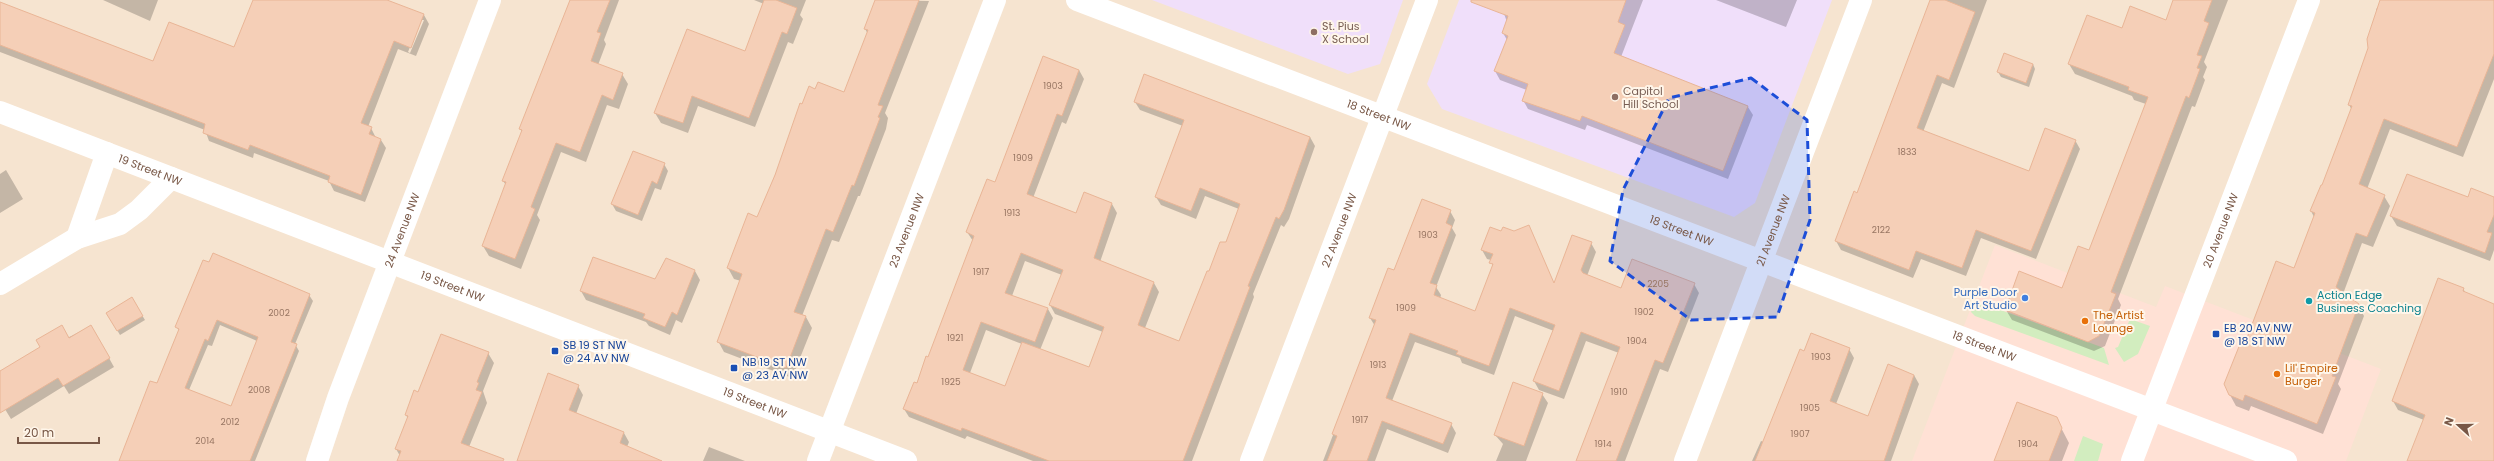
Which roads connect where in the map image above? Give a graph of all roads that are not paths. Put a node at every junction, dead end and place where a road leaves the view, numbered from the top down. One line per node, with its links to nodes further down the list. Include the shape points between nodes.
1 (490, 0): 13 (street, 24 Avenue NW)
2 (995, 0): 16 (street, 23 Avenue NW)
3 (1077, 0): 8 (street, 18 Street NW)
4 (1427, 0): 8 (street, 22 Avenue NW)
5 (1862, 0): 12 (street, 21 Avenue NW)
6 (2309, 0): 15 (street, 20 Avenue NW)
7 (0, 112): 9 (street, 19 Street NW)
8 (1382, 116): 12 (street, 18 Street NW); 20 (street, 22 Avenue NW)
9 (107, 154): 10 (street, 19 Street NW); 11 (street)
10 (172, 178): 11 (street, via 139,210 120,224); 13 (street, 19 Street NW)
11 (77, 238): 14 (street)
12 (1762, 260): 15 (street, 18 Street NW); 21 (street, 21 Avenue NW)
13 (390, 263): 16 (street, 19 Street NW); 17 (street, 24 Avenue NW, via 338,398)
14 (0, 284)
15 (2151, 410): 22 (street, 20 Avenue NW); 23 (street, 18 Street NW)
16 (829, 432): 18 (street, 23 Avenue NW); 19 (street, 19 Street NW)
17 (317, 461)
18 (818, 461)
19 (906, 461)
20 (1252, 461)
21 (1685, 461)
22 (2132, 461)
23 (2286, 461)

